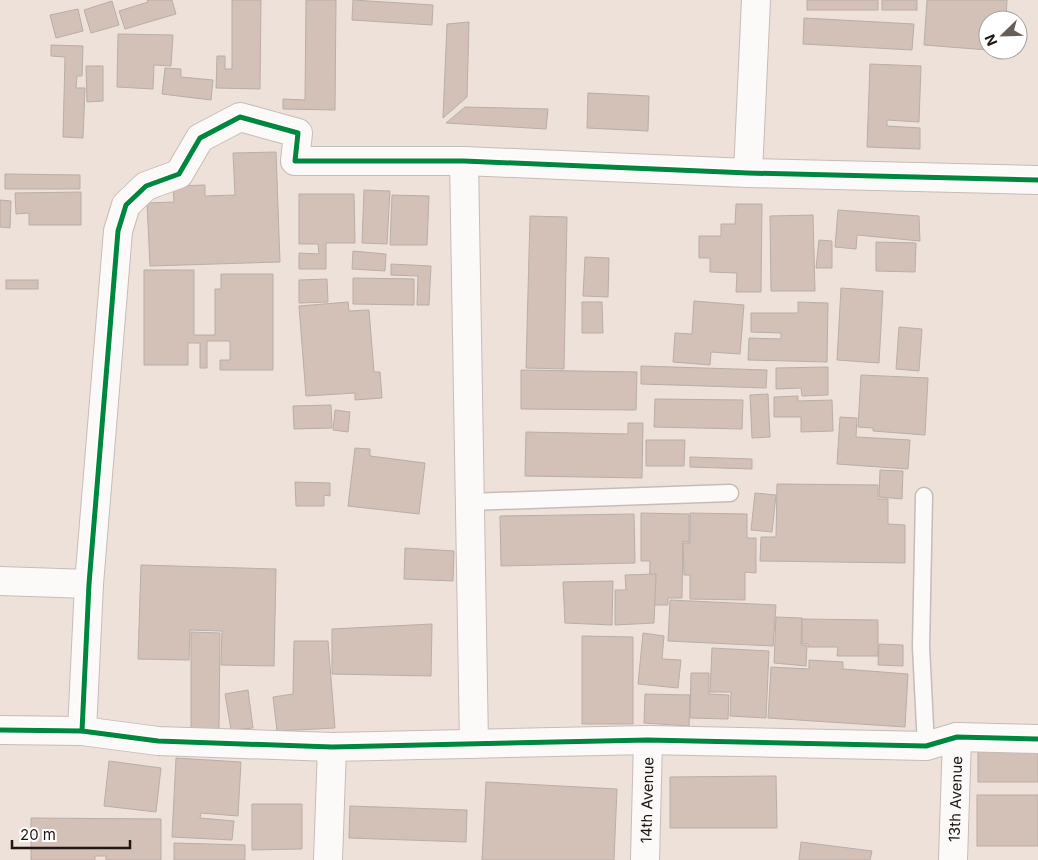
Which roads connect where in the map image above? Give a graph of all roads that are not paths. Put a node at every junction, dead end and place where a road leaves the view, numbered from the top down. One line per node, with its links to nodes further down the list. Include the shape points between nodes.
1 (756, 0): 3 (street)
2 (464, 161): 3 (street); 7 (street); 9 (street, via 295,161 298,134 240,117 200,138 180,174 146,186 126,205 118,230)
3 (748, 173): 4 (street)
4 (1038, 180)
5 (730, 493): 7 (lane)
6 (924, 496): 16 (lane, via 921,647)
7 (470, 502): 15 (street)
8 (0, 581): 9 (street)
9 (89, 584): 11 (street)
10 (0, 730): 11 (street)
11 (82, 731): 17 (street, via 158,741)
12 (957, 737): 13 (street); 16 (street); 20 (street, 13th Avenue)
13 (1038, 739)
14 (648, 740): 15 (street); 16 (street); 19 (street, 14th Avenue)
15 (474, 744): 17 (street)
16 (926, 746)
17 (332, 747): 18 (street)
18 (328, 860)
19 (645, 860)
20 (953, 860)

